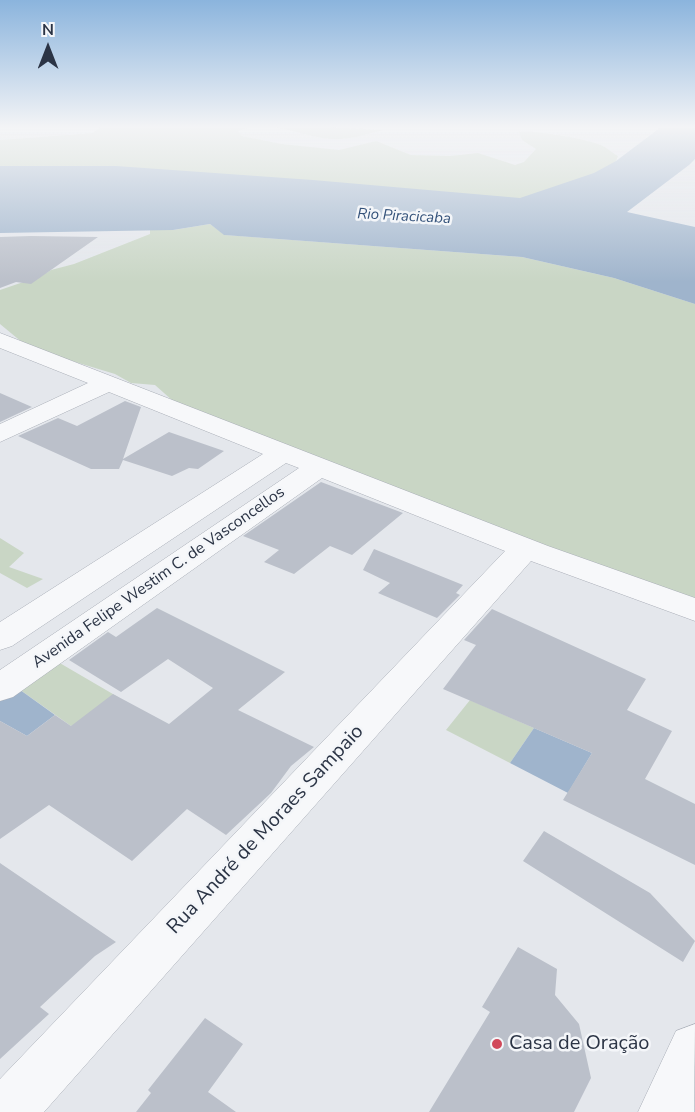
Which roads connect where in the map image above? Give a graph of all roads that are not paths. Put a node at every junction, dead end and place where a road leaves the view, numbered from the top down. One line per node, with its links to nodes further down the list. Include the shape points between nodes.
1 (0, 340): 2 (street)
2 (108, 383): 3 (street); 4 (street)
3 (0, 434)
4 (282, 454): 5 (street); 8 (street, Avenida Felipe Westim C. de Vasconcellos)
5 (318, 468): 6 (street); 9 (street, Avenida Felipe Westim C. de Vasconcellos)
6 (525, 549): 7 (street); 11 (street, Rua André de Moraes Sampaio)
7 (695, 610)
8 (0, 638)
9 (0, 688)
10 (695, 1050): 12 (street)
11 (7, 1112)
12 (666, 1112)

